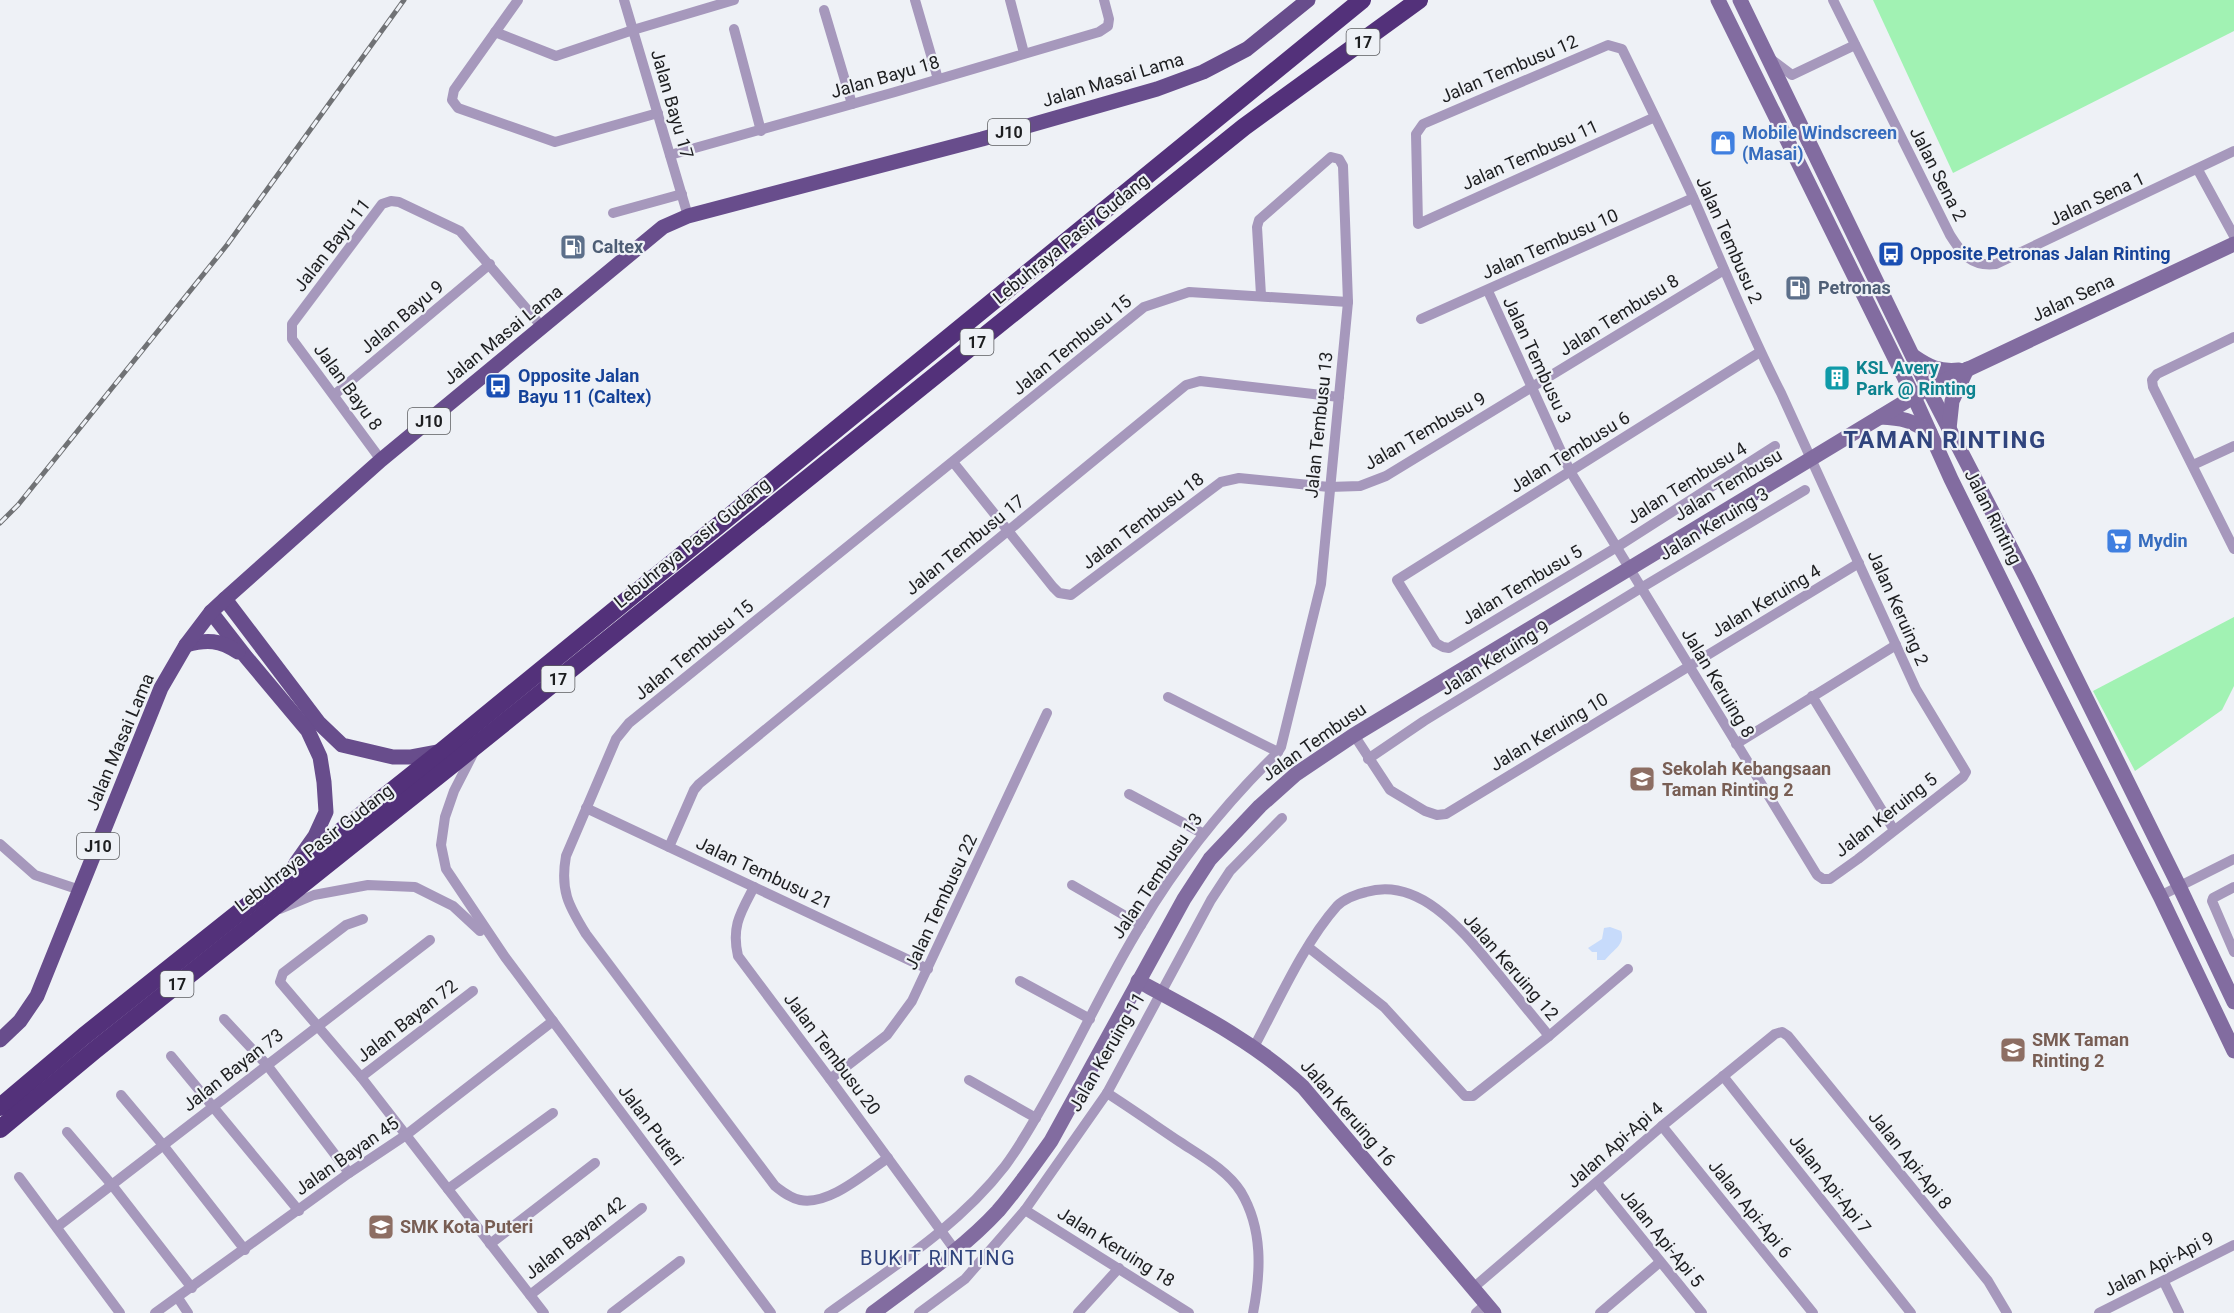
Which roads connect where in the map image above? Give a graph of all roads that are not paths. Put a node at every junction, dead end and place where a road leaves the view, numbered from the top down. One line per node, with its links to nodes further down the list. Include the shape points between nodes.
1 (518, 0): 18 (street)
2 (624, 0): 17 (street, Jalan Bayu 17)
3 (734, 0): 17 (street)
4 (915, 0): 23 (street)
5 (1010, 0): 21 (street)
6 (1104, 0): 21 (street, Jalan Bayu 18, via 1108,26 1099,32)
7 (1308, 0): 34 (main road, Jalan Masai Lama / J10, via 1247,49 1203,72 1157,89)
8 (1362, 0): 88 (highway, Lebuhraya Pasir Gudang / 17)
9 (1419, 0): 15 (highway, Lebuhraya Pasir Gudang / 17)
10 (1426, 0): 15 (highway)
11 (1718, 0): 50 (main road, Jalan Rinting)
12 (1740, 0): 22 (main road, Jalan Rinting)
13 (1833, 0): 20 (street, Jalan Sena 2)
14 (824, 10): 24 (street)
15 (1404, 12): 86 (highway, Lebuhraya Pasir Gudang / 17, via 1244,127)
16 (734, 29): 27 (street)
17 (633, 30): 18 (street, via 556,56); 25 (street, Jalan Bayu 17)
18 (495, 32): 25 (street, via 454,90 452,100 458,108 555,142)
19 (1608, 45): 26 (street, Jalan Tembusu 2, via 1622,49); 35 (street, Jalan Tembusu 12, via 1423,124 1416,134)
20 (1855, 45): 22 (street, via 1792,75); 38 (street, Jalan Sena 2, via 1950,235)
21 (1024, 53): 23 (street, Jalan Bayu 18)
22 (1767, 56): 49 (main road, Jalan Rinting)
23 (938, 79): 24 (street, Jalan Bayu 18)
24 (852, 104): 27 (street, Jalan Bayu 18)
25 (658, 113): 29 (street, Jalan Bayu 17)
26 (1655, 117): 32 (street, Jalan Tembusu 2); 35 (street, Jalan Tembusu 11)
27 (761, 131): 29 (street, Jalan Bayu 18)
28 (2234, 151): 30 (street, Jalan Sena 1)
29 (670, 155): 31 (street, Jalan Bayu 17)
30 (2198, 170): 36 (street); 38 (street, Jalan Sena 1, via 1996,264 1984,266)
31 (682, 194): 33 (street); 34 (street, Jalan Bayu 17)
32 (1693, 198): 40 (street, Jalan Tembusu 2); 41 (street, Jalan Tembusu 10)
33 (613, 213)
34 (688, 216): 45 (main road, Jalan Masai Lama / J10, via 663,227)
35 (1418, 224)
36 (2234, 236)
37 (2234, 244): 51 (main road, Jalan Sena)
38 (1971, 261)
39 (490, 264): 45 (street, Jalan Bayu 11); 46 (street, Jalan Bayu 11, via 460,231 408,205 391,201 382,204 292,324); 54 (street, Jalan Bayu 9)
40 (1724, 270): 48 (street, Jalan Tembusu 2); 52 (street, Jalan Tembusu 8)
41 (1488, 291): 44 (street, Jalan Tembusu 10); 52 (street, Jalan Tembusu 3)
42 (1261, 295): 43 (street, Jalan Tembusu 15); 43 (street, Jalan Tembusu 13, via 1259,220 1331,157 1339,159 1343,166); 64 (street, Jalan Tembusu 15, via 1189,292 1144,307)
43 (1348, 302): 55 (street, Jalan Tembusu 13)
44 (1420, 319)
45 (543, 328): 63 (main road, Jalan Masai Lama / J10)
46 (291, 332): 54 (street, Jalan Bayu 8, via 292,339)
47 (2234, 337): 65 (street, via 2152,380)
48 (1760, 352): 62 (street, Jalan Tembusu 2); 66 (street, Jalan Tembusu 6)
49 (1913, 356): 51 (main road, via 1938,371); 53 (main road, Jalan Rinting)
50 (1899, 366): 56 (main road, Jalan Rinting); 57 (main road, via 1896,399)
51 (1967, 369): 53 (main road, Jalan Sena); 58 (main road, via 1952,401)
52 (1532, 388): 66 (street, Jalan Tembusu 3); 67 (street, Jalan Tembusu 9, via 1386,476 1360,486)
53 (1928, 388): 56 (main road, Jalan Sena); 58 (main road, Jalan Rinting)
54 (334, 395): 63 (street, Jalan Bayu 8)
55 (1339, 397): 67 (street, Jalan Tembusu 13); 69 (street, Jalan Tembusu 17, via 1200,381 1186,385)
56 (1914, 397): 57 (main road, Jalan Tembusu); 59 (main road, Jalan Rinting)
57 (1880, 417): 59 (main road, via 1914,422); 62 (main road, Jalan Tembusu)
58 (1949, 430): 104 (main road, Jalan Rinting)
59 (1931, 434): 107 (main road, Jalan Rinting)
60 (2234, 446): 65 (street)
61 (1775, 447): 70 (street, Jalan Tembusu 4)
62 (1810, 459): 72 (street, Jalan Keruing 2); 73 (main road, Jalan Tembusu)
63 (381, 460): 75 (main road, Jalan Masai Lama / J10)
64 (953, 462): 69 (street); 93 (street, Jalan Tembusu 15, via 629,723 616,739)
65 (2193, 465): 71 (street)
66 (1570, 471): 70 (street, Jalan Tembusu 3); 79 (street, Jalan Tembusu 6, via 1397,580 1436,643)
67 (1329, 487): 69 (street, Jalan Tembusu 18, via 1239,478 1221,482 1071,595 1059,593 1053,587); 89 (street, Jalan Tembusu 13, via 1321,584)
68 (1805, 490): 74 (street, Jalan Keruing 3)
69 (1009, 530): 98 (street, Jalan Tembusu 17, via 699,784)
70 (1617, 547): 73 (street, Jalan Tembusu 3); 79 (street, Jalan Tembusu 5, via 1449,648)
71 (2234, 549)
72 (1859, 563): 78 (street, Jalan Keruing 2); 81 (street, Jalan Keruing 4)
73 (1629, 568): 74 (street, Jalan Keruing 8); 85 (main road, Jalan Tembusu)
74 (1641, 588): 81 (street, Jalan Keruing 8); 90 (street, Jalan Keruing 9)
75 (225, 599): 76 (main road, Jalan Masai Lama / J10); 88 (main road, via 319,723 342,745 393,757)
76 (212, 612): 77 (main road, Jalan Masai Lama / J10); 80 (main road)
77 (186, 645): 80 (main road, via 212,640); 106 (main road, Jalan Masai Lama / J10, via 161,688)
78 (1896, 645): 82 (street); 91 (street, Jalan Keruing 2, via 1916,688)
79 (1443, 647)
80 (246, 657): 100 (main road, via 308,731 320,757 326,812)
81 (1689, 666): 87 (street, Jalan Keruing 8); 90 (street, Jalan Keruing 10, via 1446,814 1425,811 1389,790)
82 (1812, 696): 87 (street); 95 (street)
83 (1168, 697): 89 (street)
84 (1047, 713): 115 (street, Jalan Tembusu 22)
85 (1354, 735): 90 (street); 118 (main road, Jalan Tembusu, via 1296,774 1210,859)
86 (481, 741): 108 (highway, Lebuhraya Pasir Gudang / 17); 114 (street, Jalan Puteri, via 449,803 442,831 442,858)
87 (1736, 744): 101 (street, Jalan Keruing 8)
88 (442, 751): 100 (highway, Lebuhraya Pasir Gudang / 17)
89 (1278, 752): 96 (street, Jalan Tembusu 13)
90 (1368, 759)
91 (1964, 766): 95 (street, Jalan Keruing 5, via 1963,777)
92 (1129, 794): 96 (street)
93 (586, 808): 98 (street, Jalan Tembusu 21); 148 (street, Jalan Tembusu 15, via 563,873 569,907 775,1186 800,1200 817,1201)
94 (1282, 818): 120 (street, Jalan Keruing 11, via 1230,871)
95 (1894, 830): 101 (street, Jalan Keruing 5, via 1830,879)
96 (1202, 833): 110 (street, Jalan Tembusu 13)
97 (0, 844): 106 (street, via 35,875)
98 (669, 847): 103 (street, Jalan Tembusu 21)
99 (2234, 860): 104 (street)
100 (291, 871): 140 (highway, Lebuhraya Pasir Gudang / 17)
101 (1817, 875)
102 (1072, 885): 110 (street)
103 (754, 886): 115 (street, Jalan Tembusu 21); 135 (street, Jalan Tembusu 20, via 737,919 738,956)
104 (2179, 886): 107 (street); 121 (main road, Jalan Rinting)
105 (2234, 887): 113 (street, via 2212,901)
106 (80, 890): 128 (main road, Jalan Masai Lama / J10, via 37,996 20,1021)
107 (2160, 896): 130 (main road, Jalan Rinting)
108 (259, 918): 114 (street, Jalan Puteri, via 314,895 368,885 415,887 453,906); 144 (highway, Lebuhraya Pasir Gudang / 17)
109 (363, 918): 125 (street, via 346,925 280,977 280,982)
110 (1141, 924): 123 (street, Jalan Tembusu 13)
111 (430, 940): 125 (street, Jalan Bayan 73)
112 (1308, 947): 127 (street, via 1384,1007 1465,1096 1473,1096); 127 (street, Jalan Keruing 12, via 1339,904 1379,888 1401,891 1438,910 1467,936); 129 (street, Jalan Keruing 12)
113 (2234, 952)
114 (505, 957): 124 (street, Jalan Puteri)
115 (928, 969): 135 (street, Jalan Tembusu 22, via 887,1035)
116 (1628, 969): 127 (street)
117 (1020, 981): 123 (street)
118 (1138, 981): 120 (main road, Jalan Keruing 16); 163 (main road, Jalan Tembusu, via 1051,1141 1028,1175)
119 (473, 991): 133 (street, Jalan Bayan 72)
120 (1160, 993): 129 (main road, Jalan Keruing 16); 137 (street, Jalan Keruing 11)
121 (2234, 1002)
122 (224, 1019): 132 (street)
123 (1090, 1019): 142 (street, Jalan Tembusu 13)
124 (553, 1021): 146 (street, Jalan Bayan 45); 178 (street, Jalan Puteri)
125 (318, 1026): 132 (street, Jalan Bayan 73); 133 (street)
126 (1782, 1032): 134 (street, Jalan Api-Api 4); 189 (street, Jalan Api-Api 8, via 1988,1281)
127 (1549, 1036)
128 (0, 1040)
129 (1254, 1047): 169 (main road, Jalan Keruing 16, via 1304,1087)
130 (2234, 1051)
131 (171, 1056): 139 (street)
132 (267, 1065): 139 (street, Jalan Bayan 73); 150 (street)
133 (361, 1077): 146 (street)
134 (1723, 1077): 143 (street, Jalan Api-Api 4); 188 (street, Jalan Api-Api 7)
135 (830, 1079): 148 (street, Jalan Tembusu 20)
136 (969, 1080): 142 (street)
137 (1107, 1093): 156 (street, Jalan Keruing 11); 184 (street, via 1220,1169 1240,1190 1258,1245 1259,1286)
138 (121, 1095): 147 (street)
139 (214, 1106): 147 (street, Jalan Bayan 73); 157 (street)
140 (0, 1107)
141 (553, 1113): 154 (street)
142 (1036, 1118): 159 (street, Jalan Tembusu 13, via 1005,1166)
143 (1662, 1126): 152 (street, Jalan Api-Api 4); 187 (street, Jalan Api-Api 6)
144 (0, 1129)
145 (68, 1132): 153 (street)
146 (406, 1135): 150 (street, Jalan Bayan 45); 154 (street)
147 (163, 1145): 153 (street, Jalan Bayan 73); 162 (street)
148 (888, 1158): 159 (street, Jalan Tembusu 20)
149 (595, 1163): 160 (street)
150 (349, 1173): 157 (street, Jalan Bayan 45)
151 (19, 1177): 158 (street)
152 (1597, 1183): 165 (street, Jalan Api-Api 5); 169 (street, Jalan Api-Api 4)
153 (112, 1185): 158 (street, Jalan Bayan 73); 168 (street)
154 (448, 1189): 160 (street)
155 (642, 1208): 170 (street, Jalan Bayan 42)
156 (1025, 1210): 166 (street, Jalan Keruing 18); 181 (street, Jalan Keruing 11, via 965,1278)
157 (298, 1211): 162 (street, Jalan Bayan 45)
158 (57, 1227): 173 (street)
159 (942, 1232): 163 (street, Jalan Tembusu 20); 179 (street, Jalan Tembusu 13)
160 (490, 1244): 170 (street)
161 (2234, 1245): 167 (street, Jalan Api-Api 9)
162 (245, 1250): 168 (street, Jalan Bayan 45)
163 (955, 1250): 180 (main road, Jalan Tembusu)
164 (680, 1261): 177 (street)
165 (1660, 1262): 185 (street); 186 (street, Jalan Api-Api 5)
166 (1119, 1268): 182 (street); 183 (street, Jalan Keruing 18)
167 (2164, 1282): 190 (street, Jalan Api-Api 9); 191 (street)
168 (192, 1288): 171 (street, Jalan Bayan 45)
169 (1473, 1288): 172 (main road, Jalan Keruing 16)
170 (530, 1295): 176 (street)
171 (178, 1298): 174 (street, Jalan Bayan 45); 175 (street)
172 (1485, 1310)
173 (120, 1313)
174 (155, 1313)
175 (188, 1313)
176 (543, 1313)
177 (612, 1313)
178 (771, 1313)
179 (829, 1313)
180 (873, 1313)
181 (919, 1313)
182 (1078, 1313)
183 (1189, 1313)
184 (1253, 1313)
185 (1600, 1313)
186 (1702, 1313)
187 (1813, 1313)
188 (1911, 1313)
189 (2007, 1313)
190 (2099, 1313)
191 (2179, 1313)

